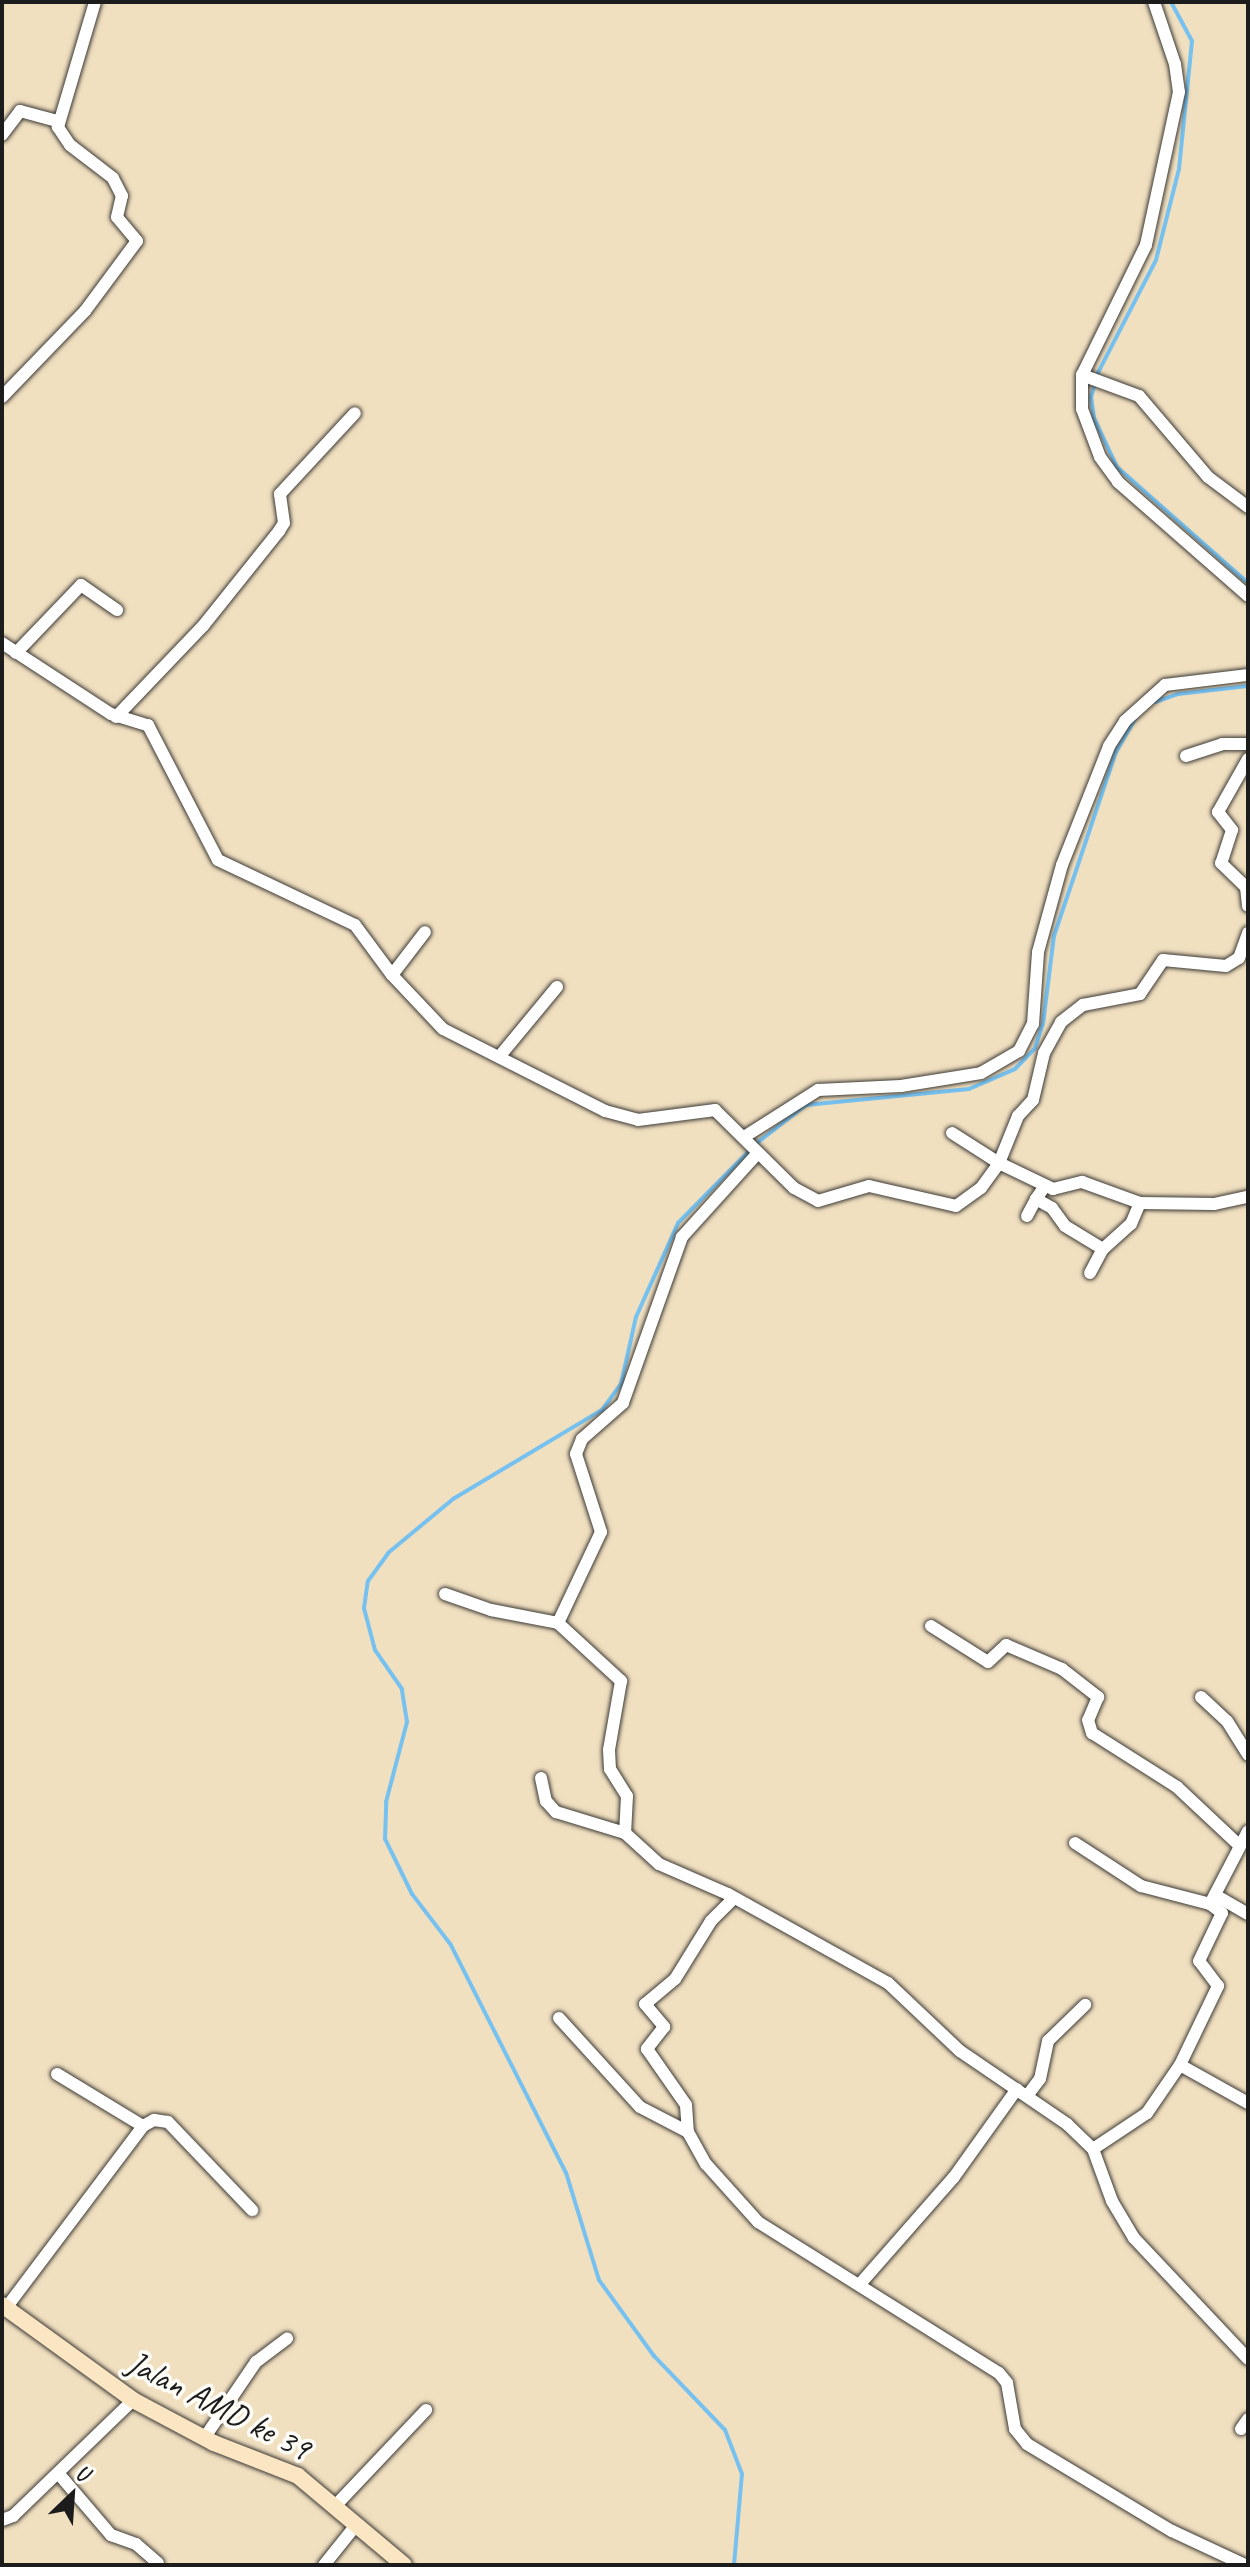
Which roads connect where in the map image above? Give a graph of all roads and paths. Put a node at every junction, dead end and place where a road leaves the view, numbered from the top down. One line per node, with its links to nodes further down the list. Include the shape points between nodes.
1 (95, 2): 3 (street)
2 (1154, 2): 5 (street, via 1178,76 1175,115 1146,245)
3 (57, 121): 4 (street, via 20,111); 6 (street, via 70,145 113,178 122,196 117,217 137,241 85,311)
4 (2, 135)
5 (1082, 375): 8 (street, via 1139,396 1208,477); 9 (street, via 1088,430 1118,482)
6 (2, 397)
7 (355, 413): 14 (street, via 280,494 284,523 279,531 203,626)
8 (1248, 507)
9 (1248, 596)
10 (117, 610): 12 (street, via 81,585)
11 (2, 643): 12 (street)
12 (16, 653): 14 (street)
13 (1248, 675): 25 (street, via 1165,685 1125,721 1109,746 1062,865 1038,952 1033,1024 1019,1051 981,1073 901,1086 818,1090)
14 (116, 717): 21 (street, via 148,725 218,860 355,925)
15 (1248, 744): 16 (street, via 1222,744)
16 (1186, 756)
17 (1248, 759): 18 (street, via 1218,812 1232,830 1221,863 1246,887)
18 (1248, 906)
19 (425, 932): 21 (street)
20 (1248, 932): 27 (street, via 1239,958 1226,966 1163,960 1140,994 1083,1005 1061,1022 1044,1053 1033,1100 1018,1116)
21 (392, 975): 23 (street, via 443,1029)
22 (557, 987): 23 (street)
23 (499, 1057): 25 (street, via 605,1111 638,1120 715,1110)
24 (952, 1133): 27 (street)
25 (744, 1137): 26 (street)
26 (757, 1154): 27 (street, via 794,1188 818,1201 869,1186 956,1206 981,1188); 36 (street, via 687,1230 650,1316 623,1403 578,1446 601,1532)
27 (999, 1163): 28 (street)
28 (1045, 1186): 30 (street); 31 (street, via 1058,1190 1082,1182)
29 (1248, 1197): 31 (street, via 1214,1204)
30 (1036, 1199): 32 (street); 33 (street, via 1052,1208 1065,1226)
31 (1140, 1203): 33 (street, via 1125,1232)
32 (1027, 1216)
33 (1103, 1249): 34 (street)
34 (1090, 1273)
35 (445, 1594): 36 (street, via 491,1610)
36 (558, 1623): 42 (street, via 621,1681 609,1750 610,1769 627,1796)
37 (931, 1626): 44 (street, via 988,1662 1006,1645 1062,1669 1098,1697 1088,1720 1092,1733 1177,1787)
38 (1201, 1697): 39 (street, via 1227,1721)
39 (1248, 1755)
40 (541, 1778): 42 (street, via 546,1801 556,1812)
41 (1248, 1831): 44 (street)
42 (625, 1833): 45 (street, via 659,1864)
43 (1075, 1843): 46 (street, via 1141,1886)
44 (1240, 1846): 46 (street)
45 (734, 1898): 52 (street, via 888,1983 960,2051); 55 (street, via 711,1921 675,1979 645,2004 664,2027 647,2049 686,2105)
46 (1212, 1900): 47 (street); 50 (street, via 1222,1913 1199,1961 1218,1986)
47 (1248, 1914)
48 (1085, 2005): 52 (street, via 1048,2041 1040,2079)
49 (559, 2018): 55 (street, via 640,2107)
50 (1180, 2065): 53 (street); 56 (street, via 1147,2113)
51 (57, 2074): 54 (street)
52 (1022, 2093): 56 (street); 58 (street)
53 (1248, 2103)
54 (143, 2126): 57 (street, via 154,2120 168,2122); 59 (street)
55 (688, 2132): 58 (street, via 706,2164 758,2222)
56 (1093, 2149): 61 (street, via 1112,2201 1134,2238)
57 (252, 2210)
58 (860, 2284): 72 (street, via 999,2373 1007,2383 1015,2429 1027,2444 1172,2531)
59 (4, 2306): 62 (street, Jalan AMD ke 39)
60 (287, 2339): 64 (street, via 256,2362)
61 (1248, 2359)
62 (133, 2400): 64 (street, Jalan AMD ke 39); 65 (street)
63 (426, 2410): 66 (street)
64 (205, 2437): 66 (street, Jalan AMD ke 39, via 288,2470)
65 (58, 2473): 67 (street); 69 (street, via 111,2535 136,2544)
66 (336, 2505): 68 (street, Jalan AMD ke 39)
67 (2, 2520)
68 (356, 2525): 70 (street); 71 (street, Jalan AMD ke 39)
69 (158, 2563)
70 (324, 2565)
71 (404, 2565)
72 (1245, 2565)

